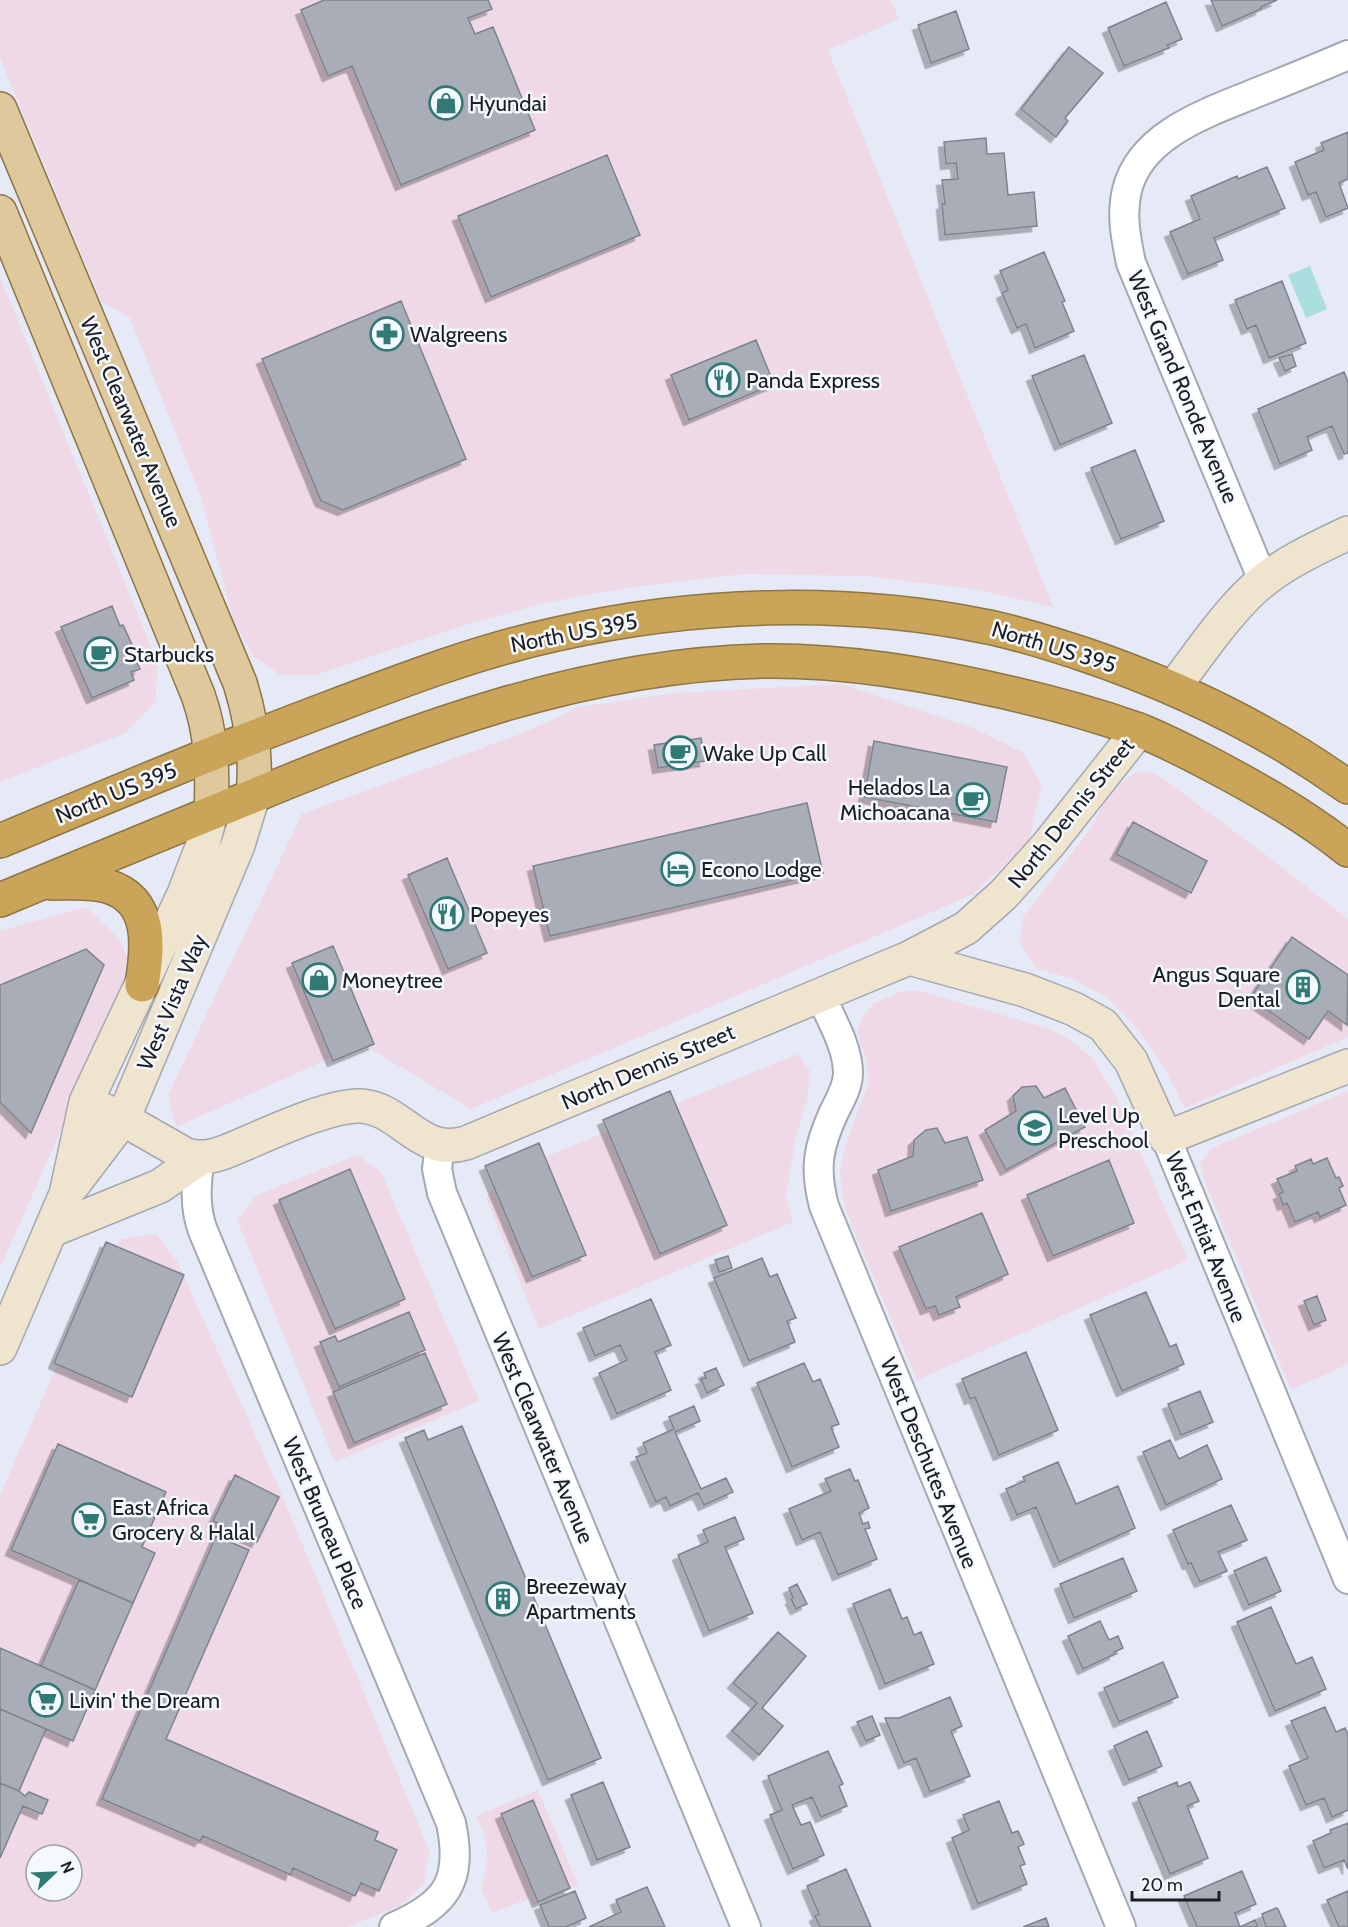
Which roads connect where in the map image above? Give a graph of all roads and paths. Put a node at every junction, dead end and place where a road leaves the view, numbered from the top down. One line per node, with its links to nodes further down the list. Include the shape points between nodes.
1 (1348, 55): 6 (street, West Grand Ronde Avenue, via 1190,120 1164,137 1135,170 1124,210 1131,263)
2 (0, 109): 4 (main road, West Clearwater Avenue)
3 (0, 210): 4 (main road, via 50,281 85,359 92,364); 10 (main road, West Clearwater Avenue, via 198,695)
4 (105, 361): 9 (main road, West Clearwater Avenue, via 240,683)
5 (1348, 533): 6 (street)
6 (1263, 580): 7 (street, via 1243,599)
7 (1173, 688): 9 (highway, North US 395, via 1113,664 985,626 880,612 716,610 617,622 505,647 456,661); 11 (highway, North US 395, via 1286,746)
8 (1139, 730): 12 (highway, via 1046,701 908,671 811,662 692,666 610,678 497,705 384,743); 15 (highway, via 1258,789); 18 (street, North Dennis Street, via 1004,896 966,928)
9 (253, 737): 10 (highway, North US 395); 12 (main road, West Clearwater Avenue)
10 (212, 755): 13 (main road, West Clearwater Avenue); 14 (highway, North US 395)
11 (1348, 787)
12 (253, 796): 13 (highway); 23 (street, West Vista Way, via 238,845)
13 (211, 813): 16 (highway); 19 (street, West Vista Way, via 198,860)
14 (0, 841)
15 (1348, 850)
16 (41, 883): 17 (highway); 19 (highway, via 108,886 132,901 140,911 147,938)
17 (0, 900)
18 (909, 958): 20 (street, North Dennis Street); 24 (street, West Entiat Avenue, via 1025,990 1102,1025 1131,1061)
19 (142, 985): 22 (street, West Vista Way)
20 (820, 994): 25 (street, North Dennis Street, via 466,1143); 33 (street, West Deschutes Avenue, via 844,1050 848,1074 819,1152 818,1177 824,1206)
21 (1348, 1066): 24 (street)
22 (86, 1102): 23 (street); 27 (street, West Vista Way)
23 (123, 1119): 26 (street, via 186,1155); 27 (street, West Vista Way)
24 (1166, 1138): 30 (street, West Entiat Avenue)
25 (440, 1145): 26 (street, via 422,1139 380,1111 353,1106); 32 (street, West Clearwater Avenue, via 437,1169 442,1193)
26 (200, 1158): 28 (street, via 160,1186); 31 (street, West Bruneau Place, via 196,1195 203,1231 451,1823 456,1848 448,1886 436,1904)
27 (66, 1194): 28 (street, West Vista Way)
28 (52, 1230): 29 (street, West Vista Way)
29 (0, 1348)
30 (1348, 1579)
31 (394, 1927)
32 (746, 1927)
33 (1121, 1927)

